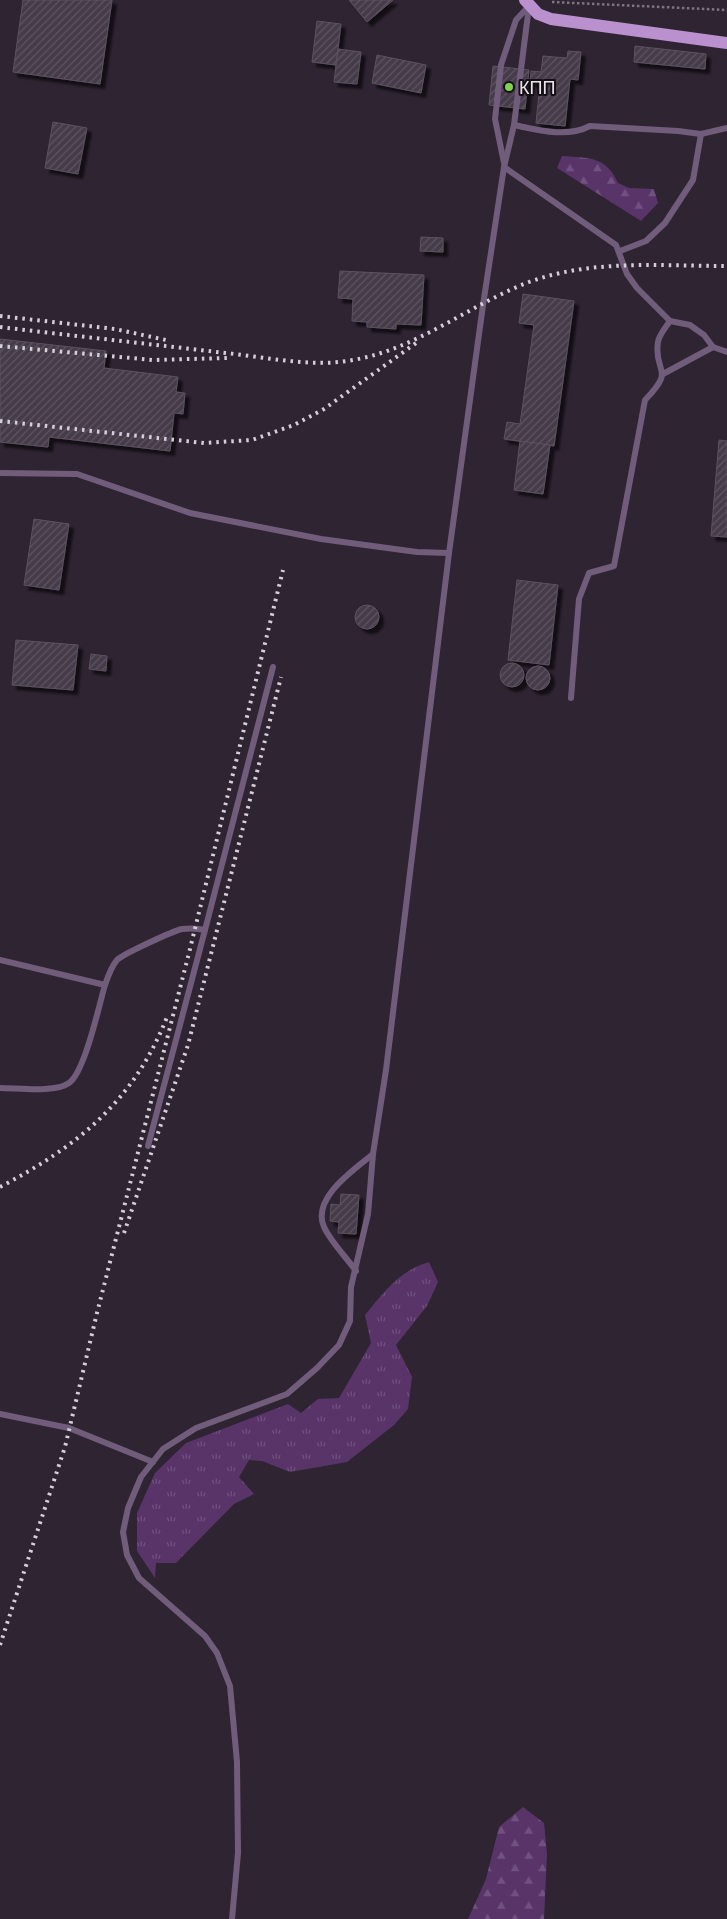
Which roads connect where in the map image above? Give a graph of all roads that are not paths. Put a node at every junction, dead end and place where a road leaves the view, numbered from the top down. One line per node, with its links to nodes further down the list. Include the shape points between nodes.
1 (527, 3): 2 (main road, via 538,14 551,19); 3 (lane); 6 (lane, via 516,20 504,52 495,119)
2 (727, 43)
3 (514, 125): 5 (lane, via 561,132 582,131 590,126); 6 (lane)
4 (727, 128): 5 (lane)
5 (701, 134): 7 (lane, via 693,180 665,223 646,241)
6 (504, 167): 7 (lane, via 592,226); 13 (lane)
7 (620, 251): 8 (lane, via 627,274)
8 (670, 321): 9 (lane, via 690,325); 11 (lane, via 658,340)
9 (713, 347): 10 (lane); 11 (lane)
10 (727, 352)
11 (663, 374): 15 (lane, via 659,385 645,400 614,566 589,574 579,599)
12 (0, 473): 13 (lane, via 77,474 190,513 321,539)
13 (449, 553): 21 (lane)
14 (273, 667): 16 (lane)
15 (572, 698)
16 (205, 930): 18 (lane, via 181,929 126,954 117,960); 20 (lane)
17 (0, 960): 18 (lane)
18 (105, 985): 19 (lane, via 76,1077 57,1087)
19 (0, 1088)
20 (148, 1146)
21 (373, 1154): 22 (lane, via 368,1214); 22 (lane, via 337,1184 328,1196 323,1212 323,1226)
22 (356, 1271): 24 (lane, via 351,1287 350,1321 339,1345 317,1368 287,1394 196,1428 163,1449)
23 (0, 1414): 24 (lane, via 69,1428)
24 (153, 1462): 25 (lane, via 141,1477 128,1508 123,1532 126,1555 139,1578 205,1636 217,1653 230,1686 237,1762 238,1853)
25 (232, 1919)

